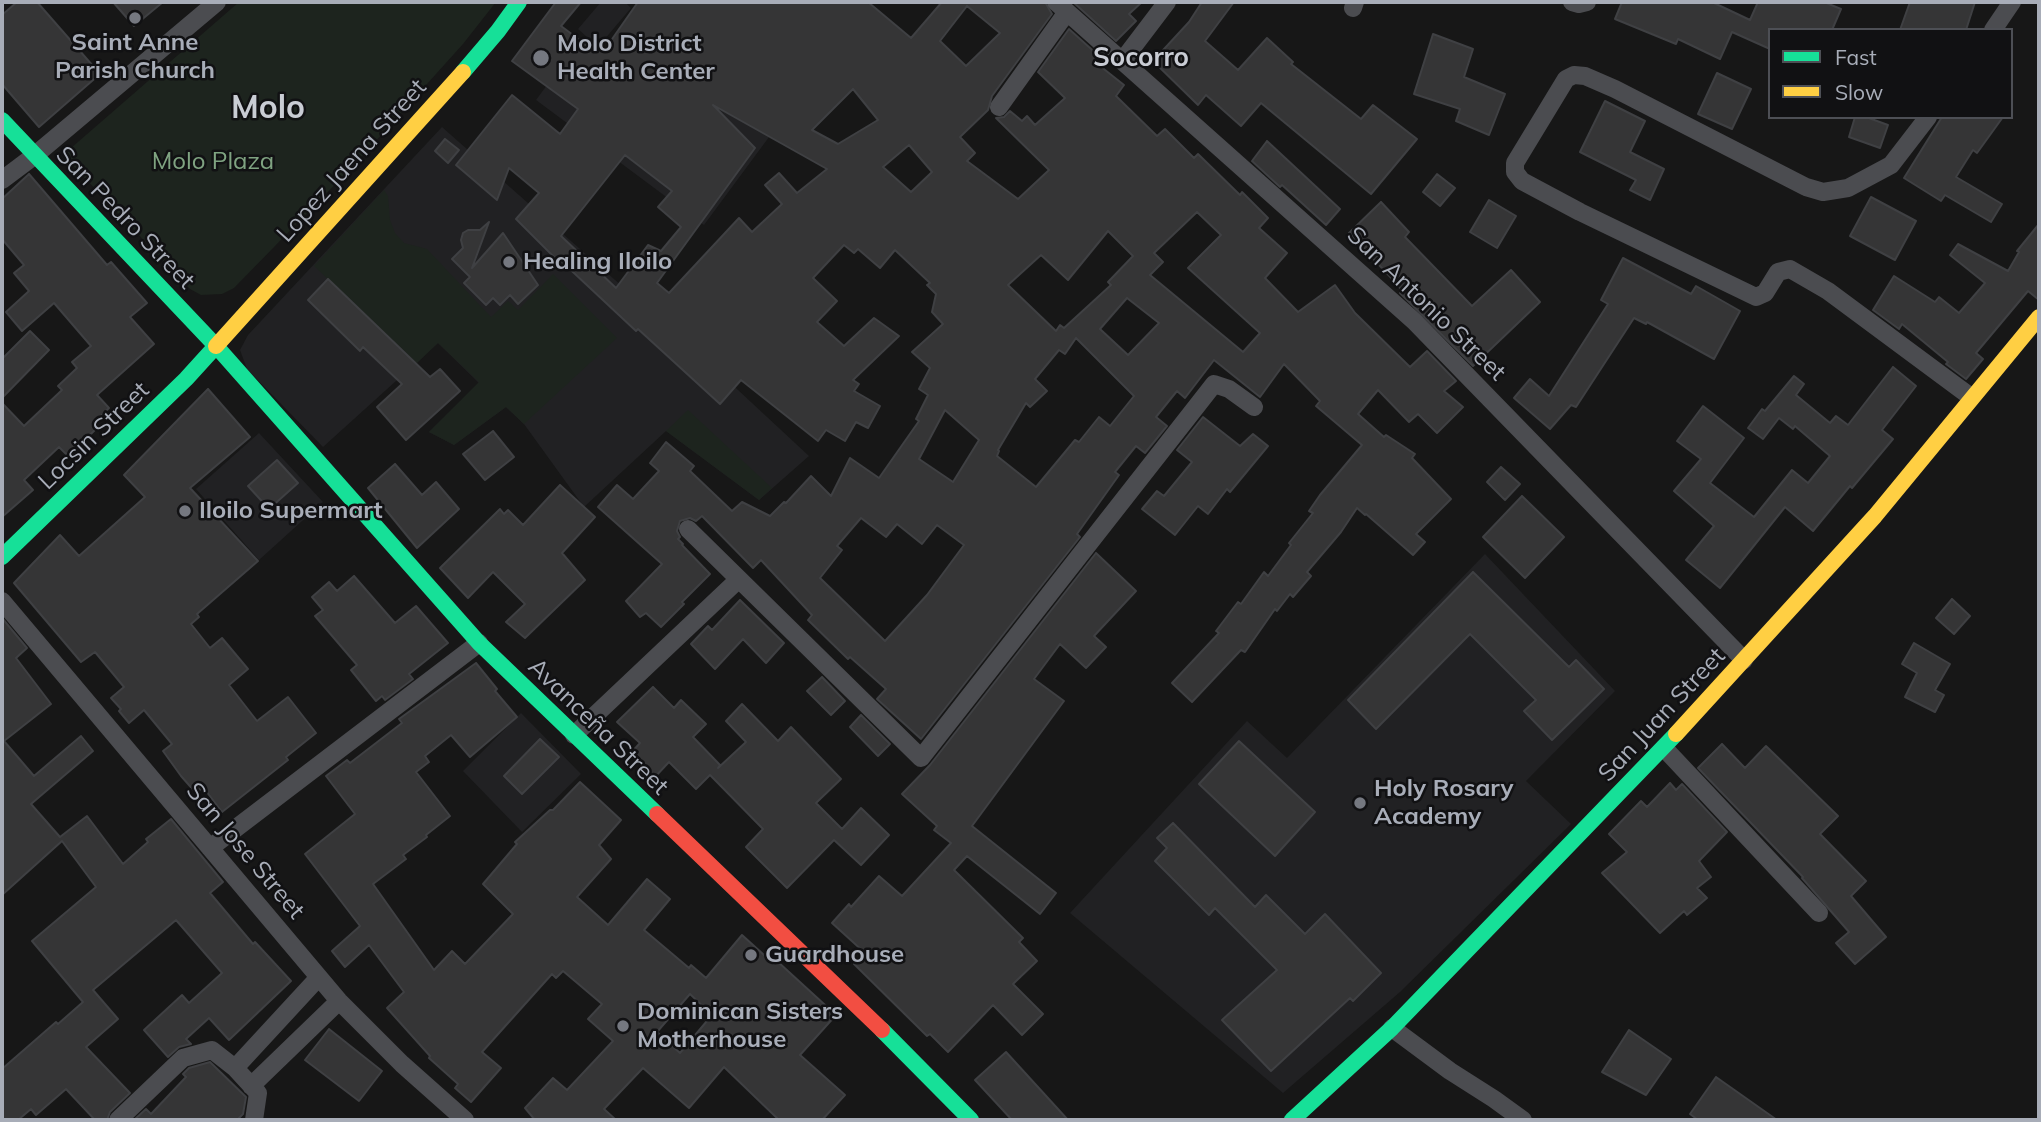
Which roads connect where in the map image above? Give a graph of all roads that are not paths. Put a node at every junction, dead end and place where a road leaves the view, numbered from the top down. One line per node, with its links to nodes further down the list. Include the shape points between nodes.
1 (217, 2): 13 (street)
2 (519, 2): 16 (main road, Lopez Jaena Street, via 451,86)
3 (1167, 2): 9 (street)
4 (1572, 2): 5 (street)
5 (1587, 2)
6 (2012, 2): 8 (street)
7 (1061, 7): 9 (street, San Antonio Street); 10 (street)
8 (1994, 28)
9 (1123, 60): 24 (street, San Antonio Street, via 1414,321)
10 (999, 107)
11 (1926, 119): 17 (street, via 1891,165 1848,188 1823,192 1615,89 1574,75 1566,79 1515,163 1515,172 1522,181 1580,212 1756,297 1765,293 1778,272 1790,269 1828,291)
12 (2, 120): 13 (main road, San Pedro Street)
13 (34, 156): 14 (street); 16 (main road, San Pedro Street)
14 (2, 180)
15 (2039, 317): 17 (main road, San Juan Street)
16 (216, 346): 20 (main road, Locsin Street); 23 (main road, Avanceña Street)
17 (1970, 397): 24 (main road, San Juan Street, via 1875,516)
18 (1255, 407): 21 (street, via 1214,384 921,758)
19 (688, 529): 21 (street)
20 (2, 557)
21 (739, 579): 25 (street)
22 (2, 601): 27 (street, San Jose Street)
23 (479, 643): 25 (main road, Avanceña Street); 27 (street)
24 (1744, 660): 26 (main road, San Juan Street)
25 (574, 735): 37 (main road, Avanceña Street)
26 (1664, 748): 28 (street); 31 (main road, San Juan Street)
27 (210, 848): 29 (street, San Jose Street)
28 (1819, 913)
29 (319, 977): 30 (street, San Jose Street); 32 (street)
30 (339, 1001): 33 (street); 36 (street, San Jose Street)
31 (1392, 1028): 38 (main road, San Juan Street); 39 (street)
32 (235, 1068): 33 (street); 34 (street, via 212,1050 183,1058)
33 (251, 1086): 35 (street, via 258,1093)
34 (118, 1120)
35 (254, 1120)
36 (465, 1120)
37 (971, 1120)
38 (1292, 1120)
39 (1523, 1120)

